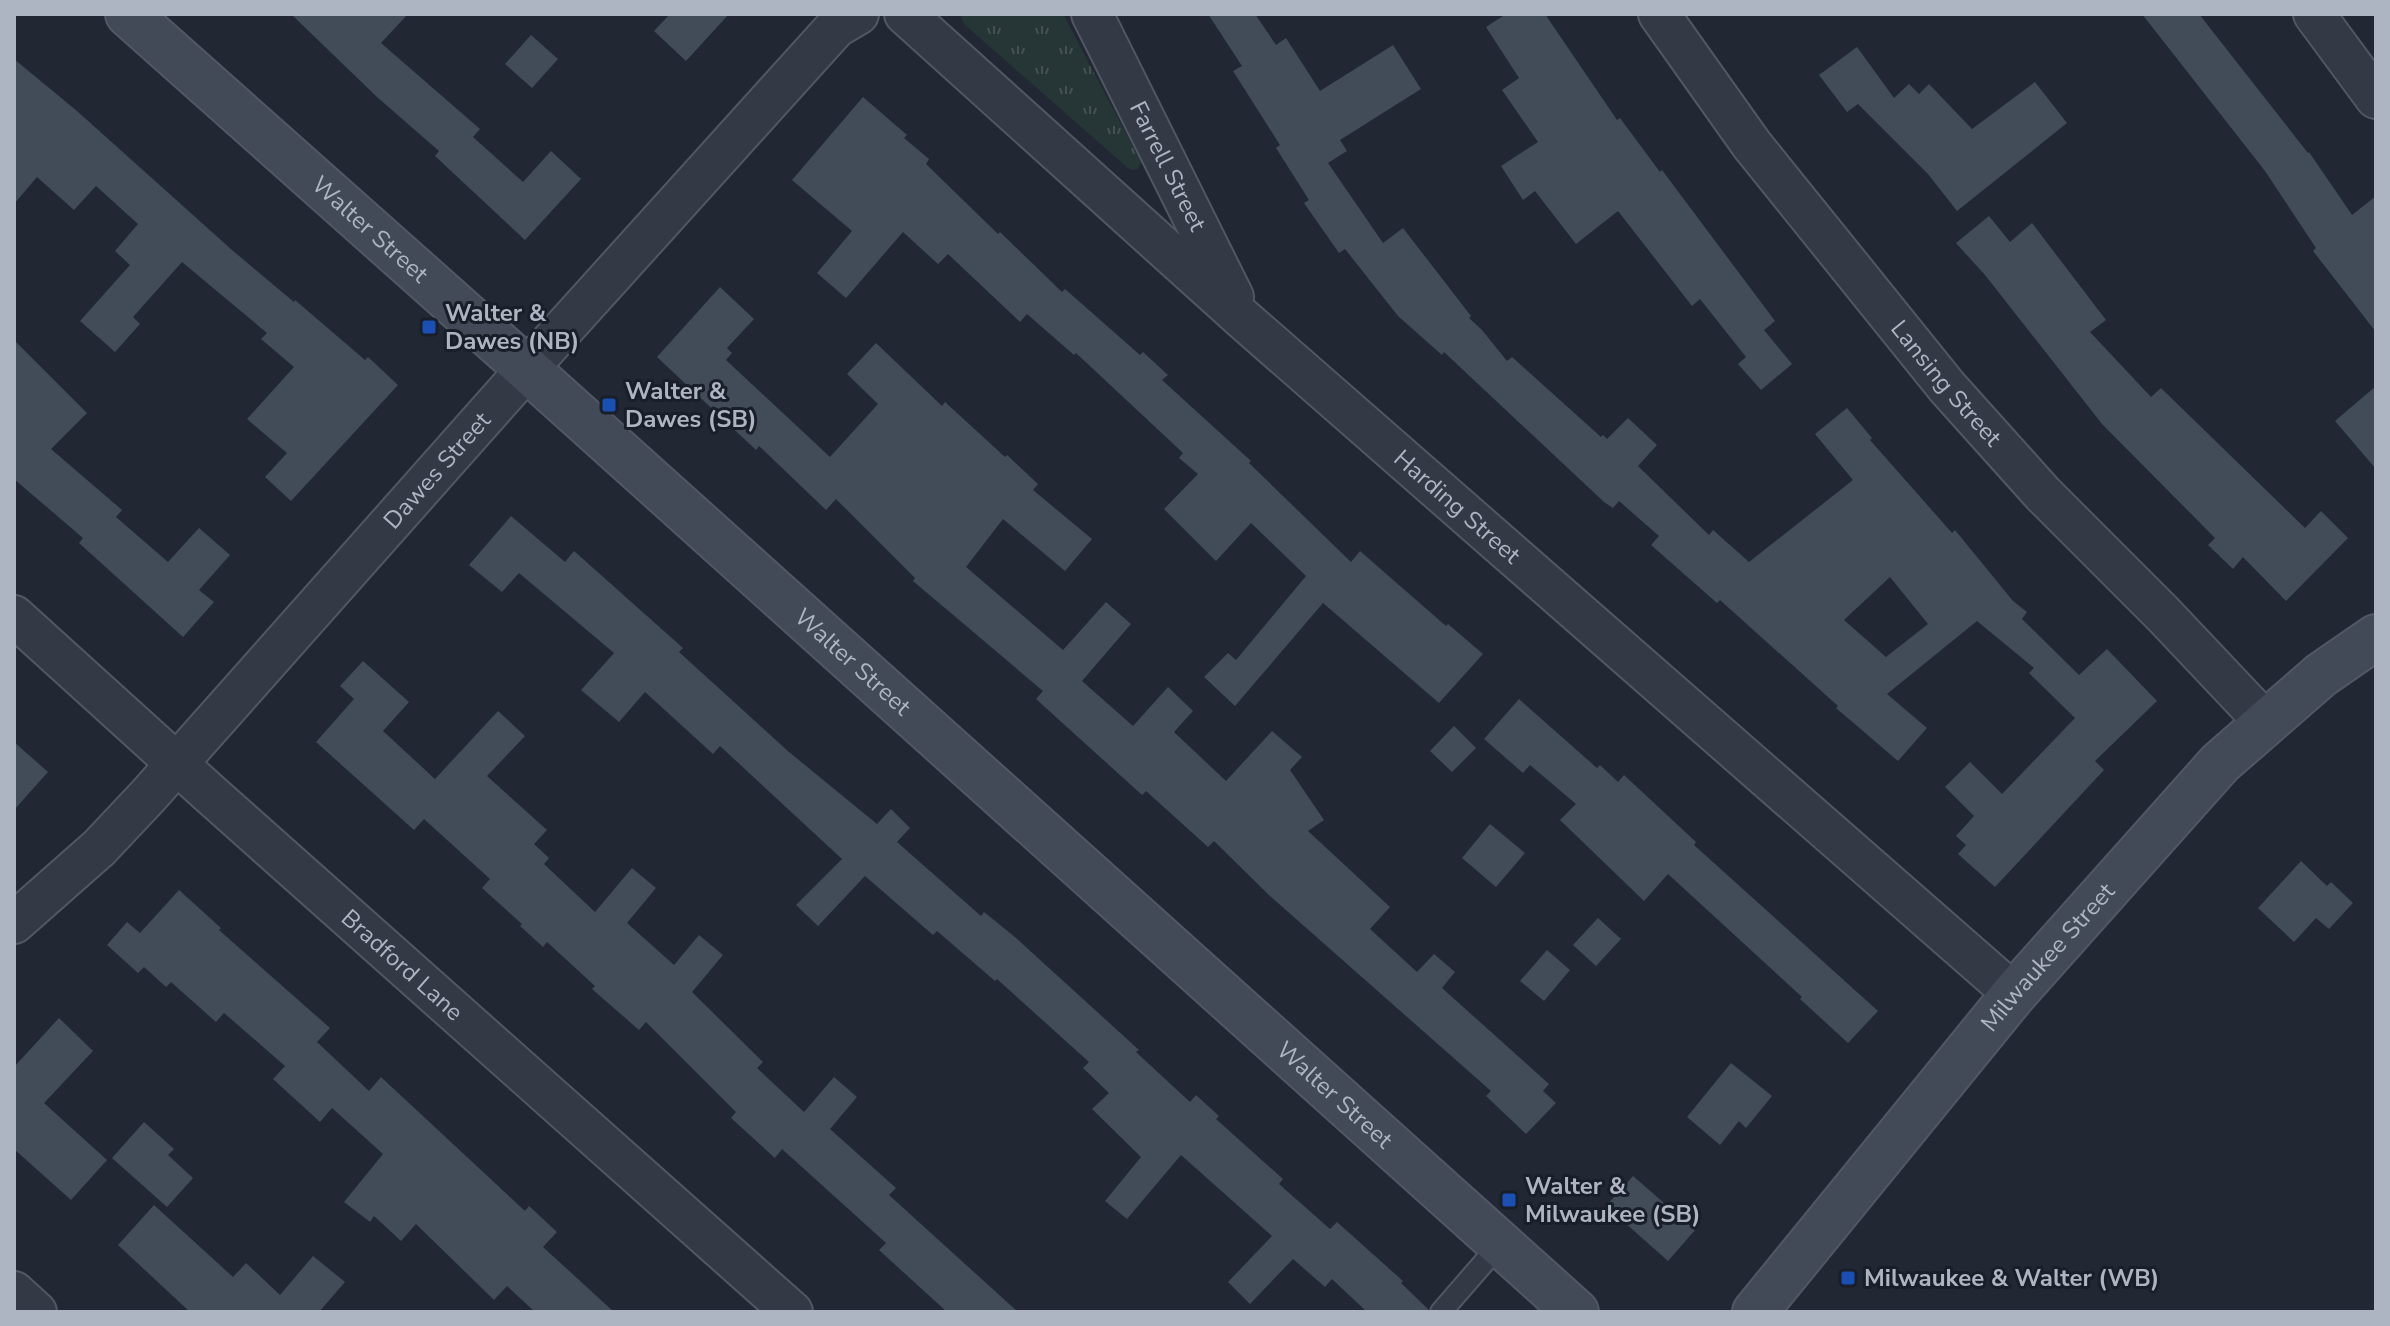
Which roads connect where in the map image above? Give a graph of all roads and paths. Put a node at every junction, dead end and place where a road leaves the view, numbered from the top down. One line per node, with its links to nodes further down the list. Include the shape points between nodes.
1 (128, 14): 9 (street, Walter Street)
2 (858, 14): 9 (street, Dawes Street, via 836,27)
3 (905, 14): 8 (street, Harding Street)
4 (1092, 14): 8 (street, Farrell Street)
5 (1659, 14): 12 (street, Lansing Street, via 1752,145 1947,387 2043,494)
6 (2314, 14): 7 (street)
7 (2376, 98)
8 (1243, 319): 15 (street, Harding Street)
9 (527, 369): 13 (street, Dawes Street); 16 (street, Walter Street)
10 (14, 616): 13 (street, Bradford Lane)
11 (2376, 637): 12 (street, Milwaukee Street)
12 (2266, 723): 15 (street, Milwaukee Street, via 2220,763)
13 (176, 764): 14 (street, Dawes Street, via 99,848); 19 (street, Bradford Lane)
14 (14, 923)
15 (2014, 994): 22 (street, Milwaukee Street)
16 (1500, 1244): 20 (lane); 21 (street, Walter Street)
17 (14, 1292): 18 (street)
18 (36, 1312)
19 (792, 1312)
20 (1441, 1312)
21 (1576, 1312)
22 (1755, 1312)

